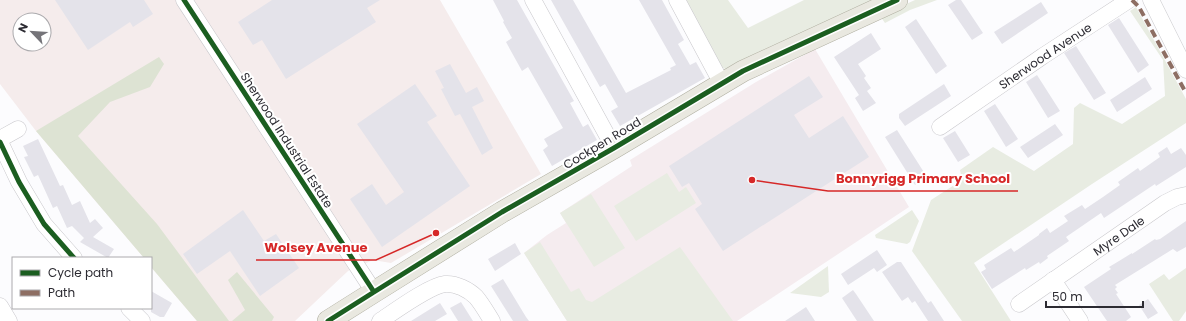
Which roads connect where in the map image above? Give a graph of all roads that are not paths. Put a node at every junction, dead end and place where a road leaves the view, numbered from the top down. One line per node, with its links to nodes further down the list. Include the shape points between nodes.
1 (184, 0): 17 (street, Sherwood Industrial Estate)
2 (533, 0): 13 (street)
3 (677, 0): 8 (street)
4 (897, 0): 8 (main road, Cockpen Road, via 756,64)
5 (1128, 0): 9 (street, Sherwood Avenue, via 1043,56 964,115)
6 (1151, 0): 7 (street)
7 (1186, 70)
8 (722, 84): 13 (main road, Cockpen Road)
9 (940, 126)
10 (18, 128): 11 (street)
11 (0, 139)
12 (0, 142): 15 (street, via 19,182 44,224)
13 (614, 148): 17 (main road, Cockpen Road, via 502,212)
14 (1186, 195): 16 (street, Myre Dale, via 1165,203)
15 (73, 257)
16 (1053, 280): 18 (street, Myre Dale); 24 (street)
17 (374, 292): 21 (main road, Cockpen Road)
18 (1019, 304)
19 (130, 309): 20 (street)
20 (142, 321)
21 (328, 321)
22 (380, 321): 23 (street, via 426,291 446,284 457,286 476,297)
23 (492, 321)
24 (1080, 321)

